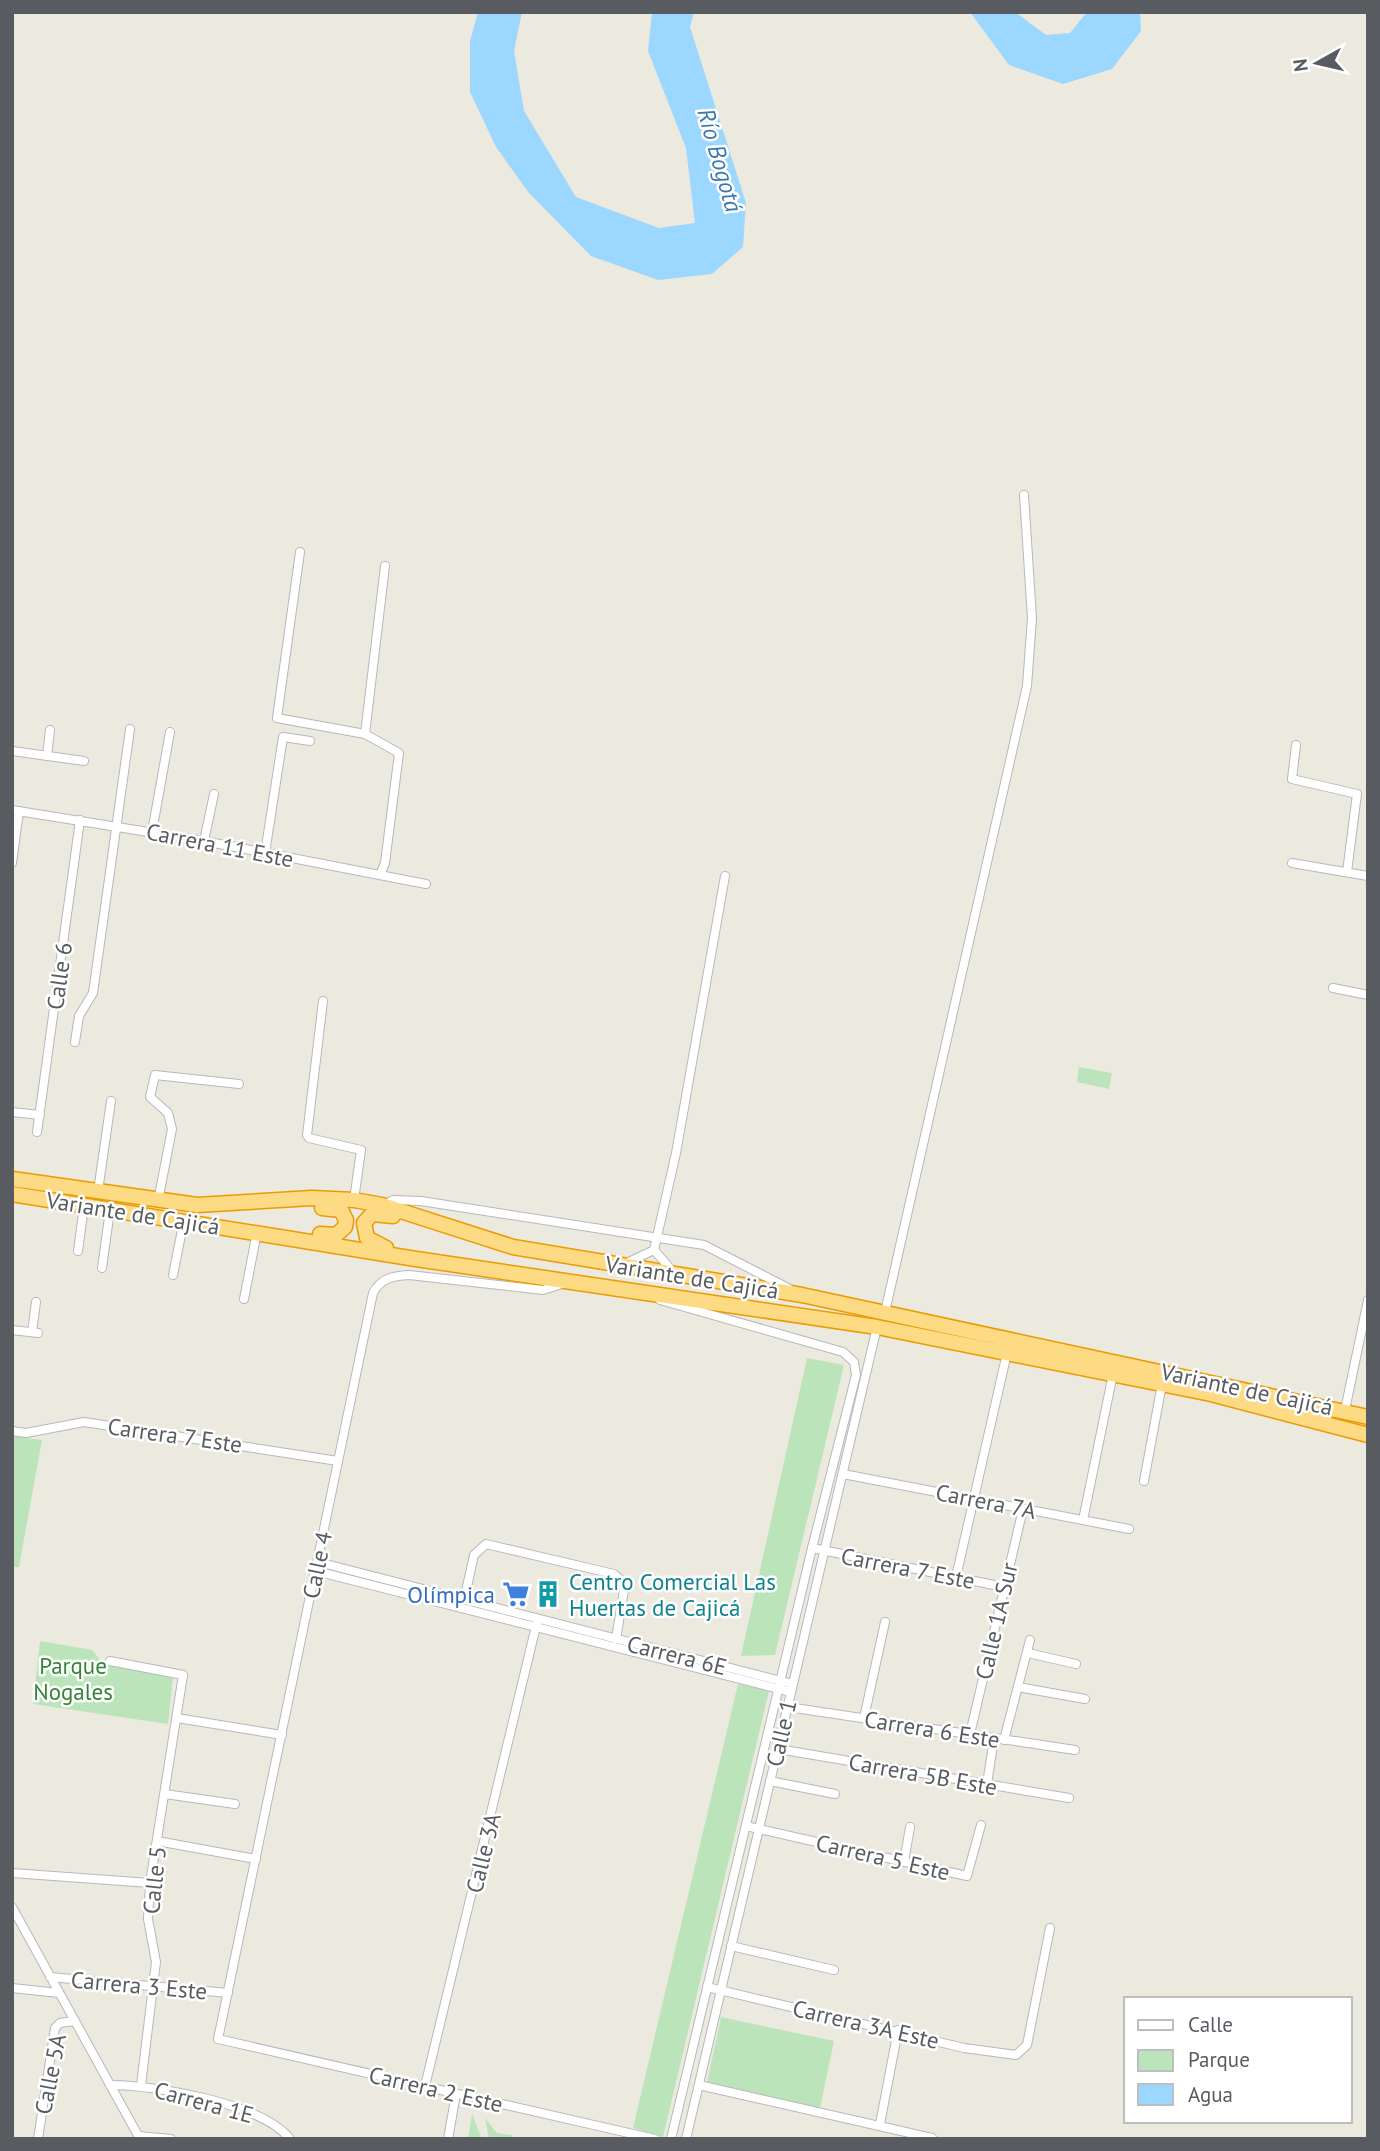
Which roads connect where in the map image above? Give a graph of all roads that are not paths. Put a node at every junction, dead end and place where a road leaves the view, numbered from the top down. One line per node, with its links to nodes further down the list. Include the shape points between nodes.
1 (1024, 495): 63 (street, via 1032,618 1027,686)
2 (300, 552): 7 (street, via 277,718)
3 (385, 566): 7 (street)
4 (130, 729): 16 (street)
5 (50, 730): 11 (street)
6 (170, 732): 17 (street)
7 (365, 734): 23 (street, via 399,753)
8 (310, 741): 19 (street, via 284,737)
9 (1296, 745): 22 (street, via 1292,779 1356,794)
10 (12, 751): 11 (street)
11 (47, 756): 12 (street)
12 (84, 761)
13 (214, 794): 18 (street)
14 (16, 811): 15 (street, Carrera 11 Este); 20 (street)
15 (80, 820): 16 (street, Carrera 11 Este); 34 (street, Calle 6)
16 (114, 825): 17 (street, Carrera 11 Este); 30 (street, via 93,993 79,1016)
17 (152, 832): 18 (street, Carrera 11 Este)
18 (204, 841): 19 (street, Carrera 11 Este)
19 (265, 853): 23 (street, Carrera 11 Este)
20 (12, 863)
21 (1292, 863): 22 (street)
22 (1348, 872): 25 (street)
23 (380, 875): 26 (street, Carrera 11 Este)
24 (725, 876): 49 (street)
25 (1368, 876)
26 (426, 884)
27 (1333, 988): 28 (street)
28 (1368, 995)
29 (323, 1001): 41 (street, via 307,1135 360,1150)
30 (75, 1042)
31 (239, 1084): 39 (street, via 155,1075 150,1097 168,1113 172,1129)
32 (111, 1101): 37 (street)
33 (12, 1112): 34 (street)
34 (40, 1115): 35 (street, Calle 6)
35 (37, 1132)
36 (12, 1179): 37 (highway, Variante de Cajicá)
37 (98, 1191): 39 (highway, Variante de Cajicá)
38 (12, 1194): 43 (highway, Variante de Cajicá)
39 (158, 1200): 40 (highway, Variante de Cajicá, via 197,1205)
40 (273, 1200): 41 (highway, Variante de Cajicá); 48 (highway, via 290,1208 335,1208 346,1220 337,1235 290,1228)
41 (354, 1200): 42 (highway, Variante de Cajicá)
42 (382, 1205): 46 (highway, Variante de Cajicá); 49 (street, via 393,1200 421,1201)
43 (84, 1206): 44 (highway, Variante de Cajicá); 51 (street)
44 (110, 1210): 45 (highway, Variante de Cajicá); 54 (street)
45 (184, 1220): 47 (highway, Variante de Cajicá); 55 (street)
46 (425, 1220): 52 (highway, via 378,1213 364,1223 363,1232 372,1241); 53 (highway, Variante de Cajicá, via 513,1247)
47 (257, 1232): 48 (highway, Variante de Cajicá); 60 (street)
48 (274, 1235): 52 (highway, Variante de Cajicá)
49 (657, 1237): 50 (street); 59 (street, via 704,1245)
50 (654, 1250): 53 (street); 56 (street)
51 (78, 1251)
52 (416, 1259): 57 (highway, Variante de Cajicá)
53 (620, 1266): 56 (highway, Variante de Cajicá)
54 (102, 1268)
55 (173, 1275)
56 (677, 1276): 59 (highway, Variante de Cajicá)
57 (570, 1281): 58 (highway, Variante de Cajicá); 73 (street, Calle 4, via 543,1290 409,1275 391,1276 377,1285)
58 (648, 1294): 64 (highway, Variante de Cajicá); 80 (street, Calle 1, via 671,1305 843,1352 854,1362 856,1375)
59 (802, 1295): 63 (highway, Variante de Cajicá)
60 (244, 1299)
61 (1368, 1300): 69 (street)
62 (36, 1301): 65 (street, via 35,1332)
63 (885, 1312): 69 (highway, Variante de Cajicá)
64 (877, 1327): 66 (highway, Variante de Cajicá); 74 (street, Calle 1)
65 (12, 1330)
66 (1007, 1353): 67 (highway, Variante de Cajicá); 76 (street)
67 (1113, 1374): 68 (highway, Variante de Cajicá); 78 (street)
68 (1162, 1384): 72 (highway, Variante de Cajicá); 75 (street)
69 (1345, 1410): 70 (highway, Variante de Cajicá)
70 (1368, 1417)
71 (12, 1431): 73 (street, Carrera 7 Este, via 26,1433 84,1422)
72 (1368, 1435)
73 (338, 1461): 82 (street, Calle 4)
74 (843, 1474): 76 (street, Carrera 7A); 81 (street, Calle 1)
75 (1144, 1481)
76 (974, 1499): 77 (street, Carrera 7A); 83 (street)
77 (1023, 1508): 78 (street, Carrera 7A); 84 (street, Calle 1A Sur)
78 (1083, 1520): 79 (street, Carrera 7A)
79 (1129, 1529)
80 (812, 1548): 81 (street, Carrera 7 Este); 93 (street, Calle 1)
81 (824, 1551): 83 (street, Carrera 7 Este); 95 (street, Calle 1)
82 (317, 1567): 85 (street, Carrera 6E); 87 (street, Carrera 6E); 101 (street, Calle 4)
83 (956, 1577): 84 (street, Carrera 7 Este)
84 (1004, 1587): 100 (street, Calle 1A Sur)
85 (464, 1600): 87 (street, Carrera 6E); 88 (street, via 474,1555 486,1544 614,1574 625,1584)
86 (886, 1622): 99 (street)
87 (537, 1623): 88 (street, Carrera 6E); 93 (street, Carrera 6E); 138 (street, Calle 3A)
88 (616, 1639): 93 (street, Carrera 6E)
89 (1030, 1640): 90 (street)
90 (1028, 1653): 92 (street); 94 (street)
91 (110, 1661): 98 (street, Calle 5, via 183,1675)
92 (1076, 1664)
93 (779, 1685): 95 (street, Carrera 6E); 113 (street, Calle 1)
94 (1018, 1687): 96 (street); 103 (street)
95 (792, 1688): 97 (street, Calle 1)
96 (1085, 1699)
97 (788, 1707): 99 (street, Carrera 6 Este); 104 (street, Calle 1)
98 (177, 1718): 101 (street); 108 (street, Calle 5)
99 (864, 1718): 100 (street, Carrera 6 Este)
100 (970, 1734): 102 (street, Carrera 6 Este)
101 (282, 1735): 117 (street, Calle 4)
102 (994, 1738): 103 (street, Carrera 6 Este); 107 (street)
103 (1004, 1740): 105 (street, Carrera 6 Este)
104 (778, 1749): 106 (street, Calle 1); 107 (street, Carrera 5B Este)
105 (1075, 1750)
106 (770, 1781): 109 (street); 115 (street, Calle 1)
107 (987, 1784): 110 (street, Carrera 5B Este)
108 (165, 1794): 111 (street); 116 (street, Calle 5)
109 (835, 1794)
110 (1069, 1798)
111 (235, 1804)
112 (981, 1825): 118 (street, Carrera 5 Este, via 967,1876)
113 (746, 1826): 115 (street, Carrera 5 Este); 127 (street, Calle 1)
114 (911, 1827): 118 (street)
115 (760, 1829): 118 (street, Carrera 5 Este); 123 (street, Calle 1)
116 (158, 1841): 117 (street); 120 (street, Calle 5)
117 (256, 1859): 131 (street, Calle 4)
118 (904, 1862)
119 (12, 1873): 120 (street)
120 (150, 1883): 126 (street, Calle 5, via 148,1919 155,1944)
121 (12, 1907): 125 (street)
122 (1050, 1928): 133 (street, Carrera 3A Este, via 1024,2051 1016,2055 964,2048)
123 (731, 1946): 124 (street); 129 (street, Calle 1)
124 (834, 1970)
125 (51, 1977): 126 (street, Carrera 3 Este); 130 (street)
126 (155, 1984): 131 (street, Carrera 3 Este); 136 (street, Calle 5)
127 (707, 1987): 129 (street, Carrera 3A Este); 150 (street, Calle 1)
128 (12, 1988): 130 (street)
129 (721, 1990): 133 (street, Carrera 3A Este); 137 (street, Calle 1)
130 (59, 1993): 132 (street)
131 (228, 1993): 134 (street, Calle 4)
132 (74, 2021): 135 (street); 144 (street, Calle 5A, via 55,2028)
133 (898, 2030): 140 (street)
134 (218, 2039): 138 (street, Carrera 2 Este)
135 (110, 2085): 136 (street, Carrera 1E); 142 (street)
136 (141, 2085): 141 (street, Carrera 1E, via 248,2111)
137 (699, 2085): 140 (street); 151 (street, Calle 1)
138 (425, 2086): 139 (street, Carrera 2 Este)
139 (456, 2094): 148 (street); 149 (street, Carrera 2 Este)
140 (880, 2124): 143 (street)
141 (277, 2126): 146 (street); 147 (street, Carrera 1E)
142 (139, 2137): 145 (street)
143 (932, 2138)
144 (37, 2139)
145 (171, 2139)
146 (276, 2139)
147 (290, 2139)
148 (448, 2139)
149 (655, 2139)
150 (671, 2139)
151 (686, 2139)

